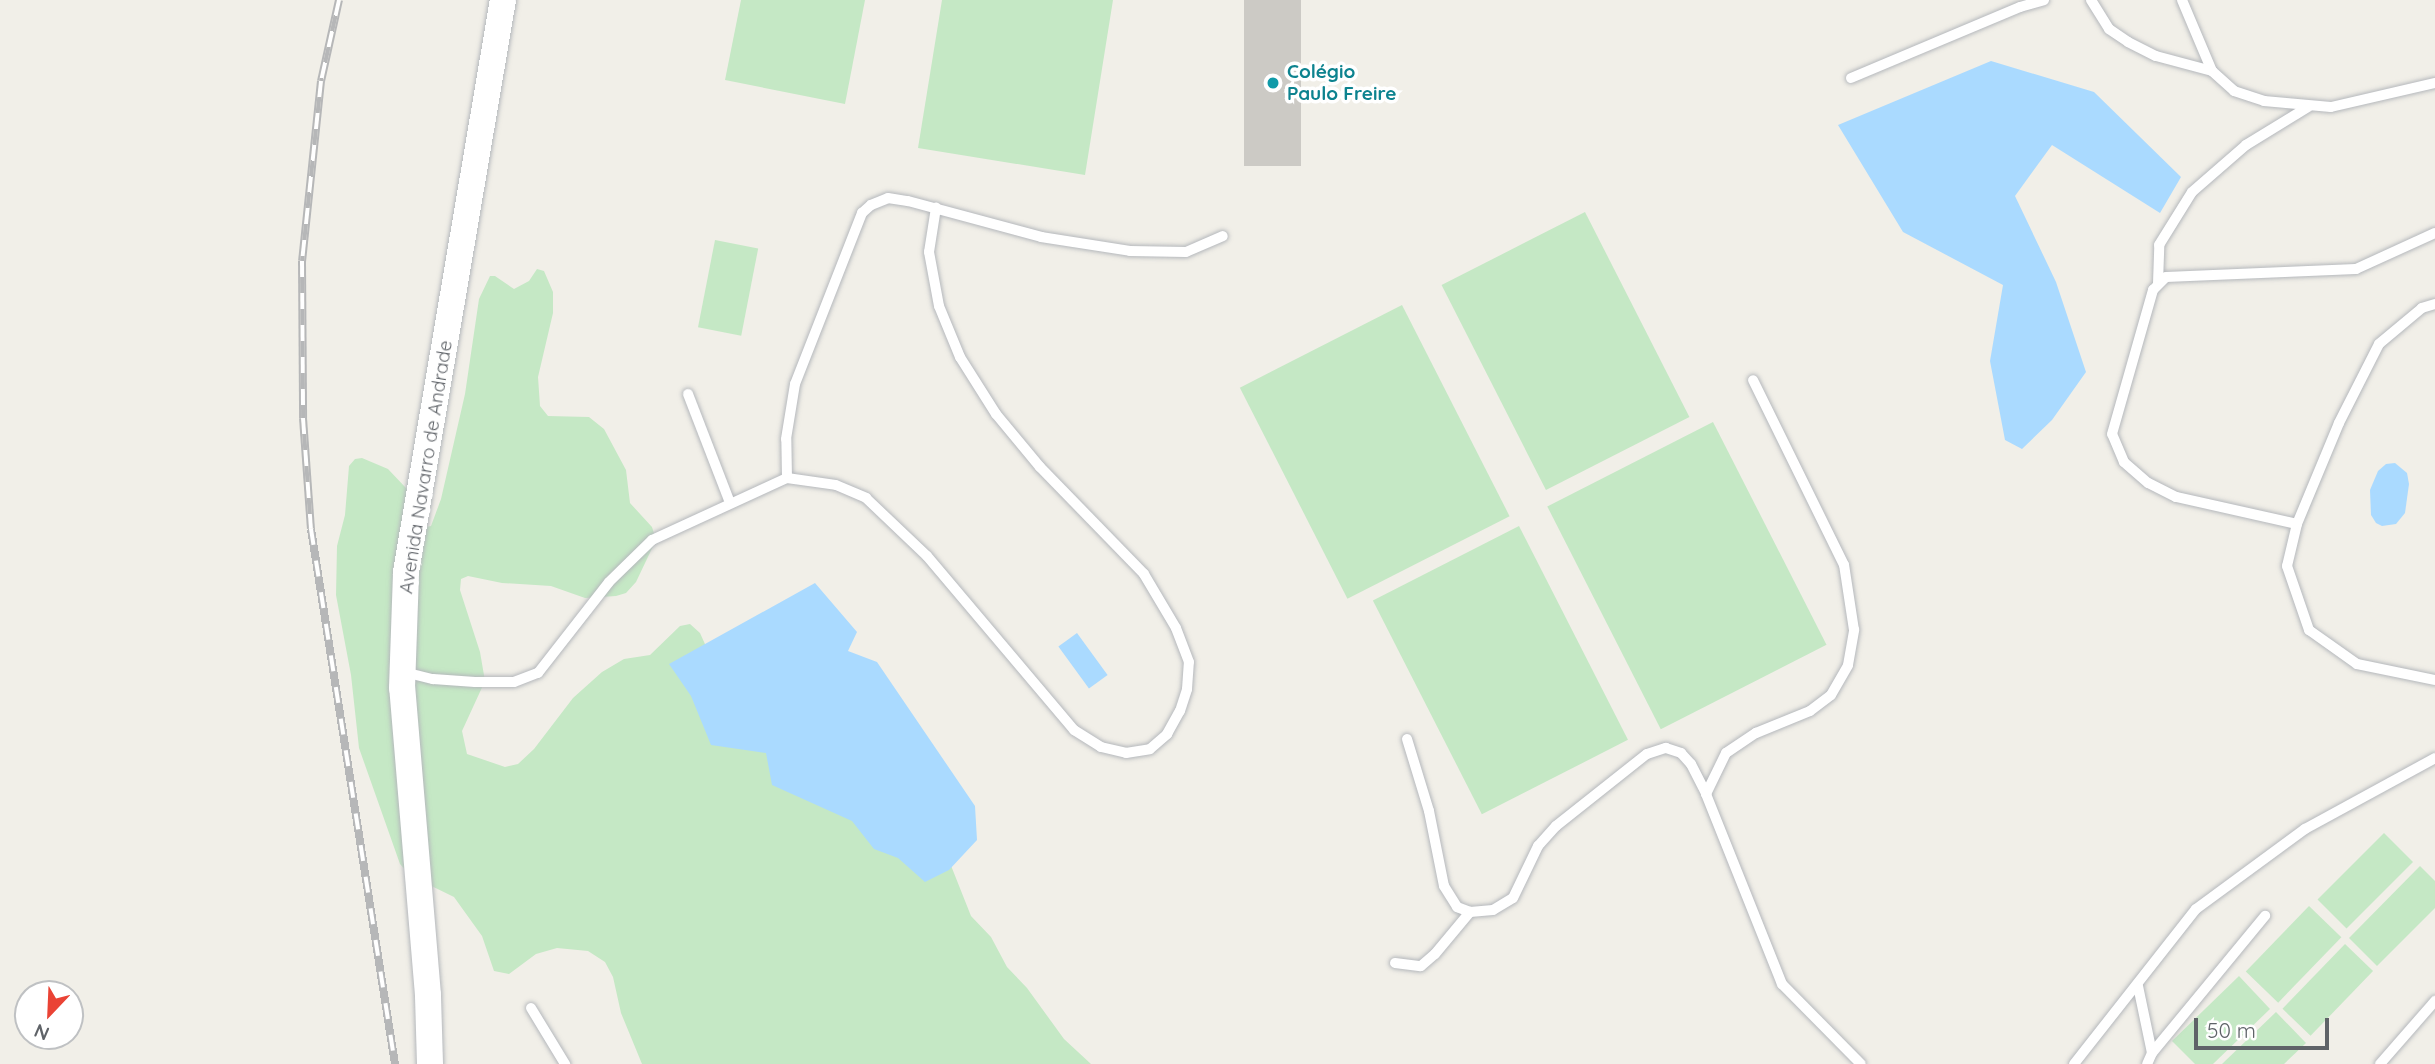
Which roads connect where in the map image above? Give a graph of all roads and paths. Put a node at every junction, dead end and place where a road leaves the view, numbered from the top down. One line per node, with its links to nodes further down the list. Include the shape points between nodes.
1 (503, 0): 19 (street, Avenida Navarro de Andrade, via 406,572)
2 (2044, 0): 6 (lane)
3 (2091, 0): 5 (lane, via 2109,29 2128,42 2167,60)
4 (2182, 0): 5 (lane)
5 (2212, 71): 8 (lane, via 2234,91)
6 (1851, 78)
7 (2435, 83): 8 (lane, via 2331,107)
8 (2308, 107): 12 (lane, via 2246,145 2192,192 2159,244)
9 (936, 208): 11 (lane, via 1041,237 1130,251 1186,252); 16 (lane, via 888,198 862,213 795,383 786,439); 16 (lane, via 929,252 939,306 960,357 996,414 1040,467 1144,574 1176,628 1189,662 1187,689 1167,734 1150,749 1126,753 1101,747 1074,730 927,556 866,498 836,485)
10 (2435, 233): 12 (lane, via 2356,269 2166,277)
11 (1223, 236)
12 (2158, 283): 18 (lane, via 2112,434 2124,462 2148,483 2176,496)
13 (2435, 304): 18 (lane, via 2422,308 2379,344 2339,423)
14 (1753, 380): 23 (lane, via 1843,565 1854,630 1848,665 1831,695 1810,711 1756,733 1726,753)
15 (688, 394): 17 (lane)
16 (787, 478): 17 (lane)
17 (730, 503): 19 (lane, via 652,540 609,582 538,673 514,682 475,682 433,680)
18 (2297, 524): 20 (lane, via 2287,566 2309,629 2357,664)
19 (402, 672): 31 (street, Avenida Navarro de Andrade)
20 (2435, 680)
21 (1407, 739): 24 (lane, via 1429,811 1444,886 1457,907)
22 (2435, 758): 27 (lane, via 2305,829 2196,909)
23 (1706, 794): 24 (lane, via 1681,752 1667,748 1647,754 1556,826 1538,846 1513,898 1493,910); 33 (lane, via 1782,984)
24 (1470, 912): 26 (lane, via 1421,966)
25 (2264, 916): 30 (lane)
26 (1395, 962)
27 (2138, 986): 30 (lane); 34 (lane)
28 (2435, 1001): 36 (lane)
29 (531, 1008): 32 (lane)
30 (2152, 1053): 35 (lane)
31 (430, 1064)
32 (565, 1064)
33 (1861, 1064)
34 (2074, 1064)
35 (2147, 1064)
36 (2380, 1064)

